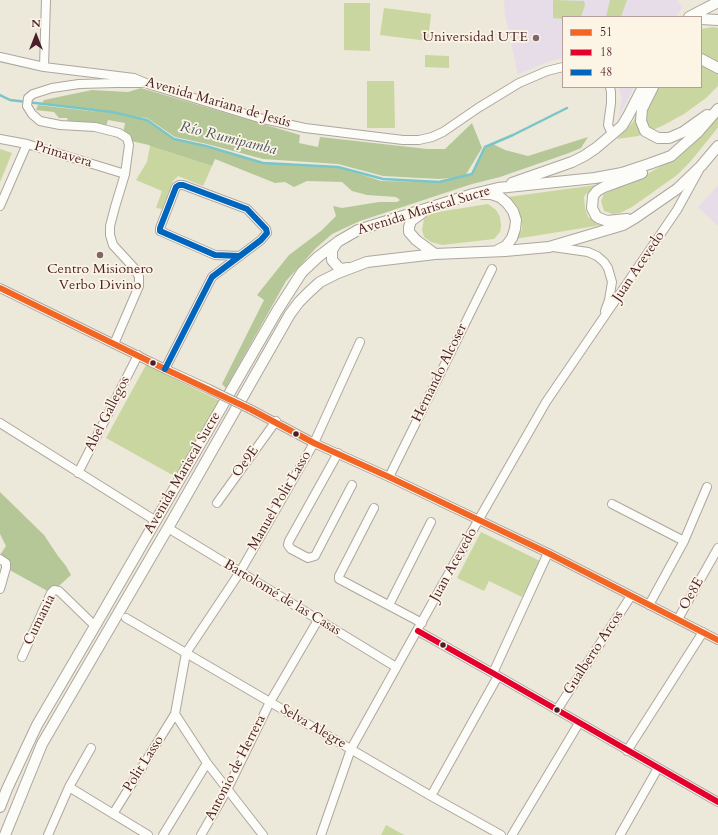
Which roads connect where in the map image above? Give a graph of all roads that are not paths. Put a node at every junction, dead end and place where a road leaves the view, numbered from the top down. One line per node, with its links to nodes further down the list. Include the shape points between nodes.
1 (46, 0): 8 (street)
2 (718, 2): 3 (main road)
3 (690, 16)
4 (702, 18): 5 (main road)
5 (718, 20)
6 (0, 56): 8 (street, Avenida Mariana de Jesús)
7 (702, 60): 10 (main road)
8 (44, 67): 11 (street, Avenida Mariana de Jesús, via 134,78)
9 (562, 67): 11 (street, Avenida Mariana de Jesús, via 519,83 443,132 418,140 305,128 259,118)
10 (718, 68)
11 (148, 84): 22 (street, via 79,84 52,88 38,92 28,102 32,114 40,121 95,127 119,133 127,138 129,145)
12 (610, 88): 16 (street, via 608,126)
13 (642, 88): 16 (main road, via 622,126)
14 (652, 88): 15 (main road, via 642,109 641,121 645,131 658,138 669,138 683,132)
15 (718, 108): 20 (main road, Avenida Mariscal Sucre, via 698,132)
16 (612, 134): 23 (main road, via 584,156)
17 (0, 139): 18 (street, Primavera)
18 (27, 144): 22 (street, Primavera); 25 (street)
19 (717, 148): 21 (main road, Avenida Mariscal Sucre)
20 (671, 156): 23 (main road, Avenida Mariscal Sucre, via 615,175); 28 (main road, via 643,172 601,189 592,196 592,208 599,218 607,221)
21 (701, 166): 27 (street, Avenida Mariscal Sucre); 28 (main road, Avenida Mariscal Sucre, via 677,189)
22 (125, 174): 39 (street, via 110,226 110,235 113,245 135,269 139,277 139,286)
23 (498, 188): 24 (main road, Avenida Mariscal Sucre)
24 (473, 194): 26 (main road, Avenida Mariscal Sucre); 31 (main road, via 500,197 508,203 516,220 512,238 506,246)
25 (0, 206)
26 (428, 208): 29 (main road, Avenida Mariscal Sucre, via 358,230); 32 (main road, via 411,221 409,232)
27 (677, 210): 37 (street, Juan Acevedo)
28 (635, 218): 30 (main road, Avenida Mariscal Sucre, via 623,225)
29 (339, 241): 34 (main road, via 332,250 332,260 338,267); 54 (main road, Avenida Mariscal Sucre, via 302,272)
30 (549, 247): 31 (main road, Avenida Mariscal Sucre); 37 (street, Juan Acevedo, via 588,252 597,256 608,268 612,282 611,292)
31 (488, 252): 32 (main road, Avenida Mariscal Sucre)
32 (435, 254): 34 (main road, Avenida Mariscal Sucre, via 368,262)
33 (240, 256): 33 (street, via 266,236 266,229 247,209 184,185 176,187 160,231 215,255); 41 (street, via 212,277)
34 (348, 268): 56 (main road, Avenida Mariscal Sucre, via 320,282 290,314)
35 (492, 269): 47 (street, Hernando Alcoser)
36 (0, 288): 39 (street)
37 (600, 325): 53 (street, Juan Acevedo, via 546,402)
38 (360, 342): 44 (street, Manuel Polit Lasso)
39 (114, 344): 40 (street)
40 (138, 356): 41 (street); 46 (street, Abel Gallegos)
41 (165, 369): 42 (street, bridge)
42 (276, 421): 44 (street); 50 (street, Oe9E)
43 (0, 423): 46 (street)
44 (314, 442): 45 (street); 61 (street, Manuel Polit Lasso)
45 (338, 453): 47 (street); 48 (street, via 289,541 291,549 308,558 314,556)
46 (78, 473): 54 (street)
47 (389, 477): 53 (street)
48 (352, 485)
49 (707, 487): 57 (street)
50 (217, 503)
51 (612, 504): 57 (street)
52 (374, 508): 64 (street, via 339,577 340,580)
53 (479, 519): 59 (street); 69 (street, Juan Acevedo)
54 (156, 521): 70 (main road, Avenida Mariscal Sucre)
55 (431, 522): 64 (street)
56 (168, 528): 61 (street, Bartolomé de las Casas); 93 (main road, Avenida Mariscal Sucre, via 42,744)
57 (684, 541): 65 (street)
58 (718, 548): 67 (street, Oe8E)
59 (548, 552): 63 (street); 77 (street)
60 (0, 560): 62 (street, via 6,563)
61 (240, 572): 68 (street, Bartolomé de las Casas); 74 (street, Manuel Polit Lasso)
62 (0, 588)
63 (631, 596): 65 (street); 79 (street, Gualberto Arcos)
64 (389, 604): 69 (street)
65 (649, 604): 67 (street)
66 (126, 618): 74 (street, Selva Alegre)
67 (678, 619): 72 (street)
68 (318, 620): 76 (street, Bartolomé de las Casas); 78 (street)
69 (422, 623): 71 (street, Juan Acevedo)
70 (95, 626): 75 (street, Cumania, via 59,591 54,590); 91 (main road, Avenida Mariscal Sucre, via 37,725)
71 (418, 631): 76 (street, Juan Acevedo); 77 (street)
72 (703, 632): 73 (street); 84 (street)
73 (718, 640)
74 (186, 653): 78 (street, Selva Alegre); 80 (street, Polit Lasso)
75 (22, 657)
76 (396, 667): 83 (street, Juan Acevedo)
77 (496, 674): 79 (street); 89 (street)
78 (270, 702): 83 (street, Selva Alegre); 88 (street, Antonio de Herrera)
79 (557, 710): 81 (street)
80 (176, 714): 85 (street); 92 (street, Polit Lasso)
81 (579, 723): 84 (street); 101 (street)
82 (91, 748): 87 (street)
83 (351, 749): 89 (street, Selva Alegre); 99 (street, Juan Acevedo)
84 (628, 751): 86 (street)
85 (207, 763): 88 (street); 96 (street)
86 (658, 768): 90 (street); 102 (street)
87 (69, 787): 92 (street); 94 (street)
88 (227, 790): 97 (street, Antonio de Herrera); 98 (street)
89 (431, 796): 100 (street, Selva Alegre)
90 (718, 802)
91 (0, 807)
92 (114, 814): 95 (street)
93 (5, 835)
94 (48, 835)
95 (148, 835)
96 (163, 835)
97 (201, 835)
98 (263, 835)
99 (321, 835)
100 (501, 835)
101 (512, 835)
102 (620, 835)

